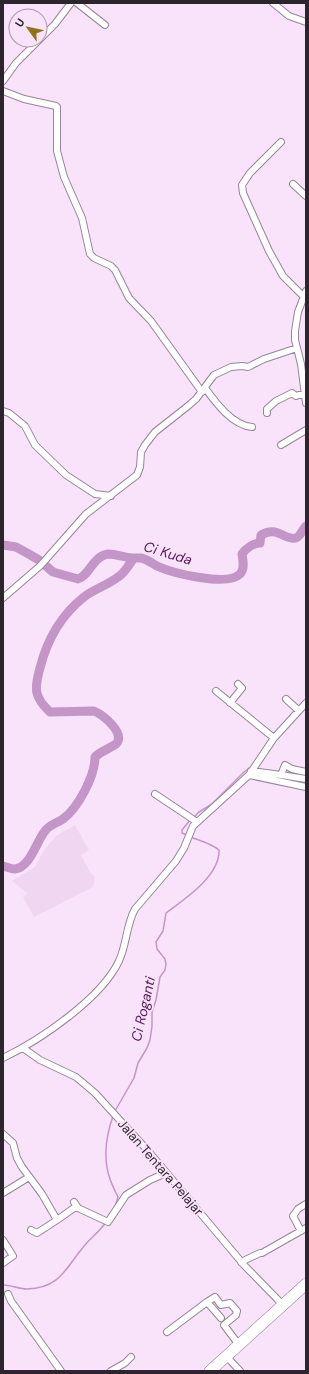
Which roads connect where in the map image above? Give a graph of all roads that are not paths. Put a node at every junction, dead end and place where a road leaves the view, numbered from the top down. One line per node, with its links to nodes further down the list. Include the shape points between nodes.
1 (71, 3): 6 (street)
2 (77, 3): 5 (street)
3 (273, 3): 4 (street, via 289,16)
4 (306, 22)
5 (105, 25)
6 (48, 31)
7 (31, 48): 8 (street)
8 (3, 81)
9 (3, 91): 15 (street, via 57,107 57,151 63,175 82,218 90,254 113,267 129,298 151,321)
10 (281, 142): 13 (street, via 250,173 242,185 243,193 282,276)
11 (293, 184): 12 (street)
12 (306, 196)
13 (305, 293): 14 (street, via 296,322)
14 (297, 348): 15 (street, via 248,367 231,367 224,370 214,375); 16 (street)
15 (203, 390): 20 (street, via 231,417 247,427); 23 (street, via 188,406 155,432 141,452 139,472)
16 (304, 393): 17 (street); 19 (street, via 296,396 292,393 283,397 266,409)
17 (306, 403)
18 (3, 411): 23 (street, via 25,426 35,445 66,475 95,494)
19 (267, 413)
20 (252, 427)
21 (306, 430): 22 (street)
22 (281, 445)
23 (111, 496): 24 (street, via 79,521 40,566)
24 (3, 598)
25 (238, 684): 28 (street, via 242,688)
26 (216, 691): 28 (street)
27 (286, 699): 29 (street)
28 (230, 703): 30 (street)
29 (303, 708): 30 (street)
30 (274, 738): 31 (street)
31 (251, 771): 32 (street); 35 (street); 37 (street)
32 (281, 772): 33 (street, via 285,765); 34 (street)
33 (306, 772)
34 (306, 779)
35 (306, 787)
36 (155, 794): 37 (street)
37 (193, 819): 38 (street, via 189,836 176,861 135,909 119,961 106,982 62,1022)
38 (23, 1048): 39 (street); 41 (street, Jalan Tentara Pelajar, via 40,1060 76,1077 95,1093)
39 (3, 1058)
40 (3, 1134): 42 (street, via 13,1143 17,1158)
41 (166, 1173): 45 (street, via 126,1195 111,1219 106,1221 76,1205); 49 (street, Jalan Tentara Pelajar)
42 (29, 1177): 43 (street); 45 (street)
43 (3, 1193)
44 (306, 1204): 47 (street, via 293,1216)
45 (57, 1220): 46 (street, via 37,1233)
46 (31, 1230)
47 (303, 1230): 49 (street)
48 (3, 1240): 50 (street, via 13,1256)
49 (241, 1262): 54 (street, Jalan Tentara Pelajar)
50 (3, 1263)
51 (306, 1284): 54 (highway)
52 (8, 1294): 61 (street)
53 (207, 1302): 55 (street); 56 (street); 57 (street, via 215,1296 221,1305 230,1303 236,1310 236,1315 224,1325)
54 (283, 1305): 57 (highway)
55 (221, 1318)
56 (167, 1332)
57 (238, 1345): 59 (highway)
58 (131, 1357): 60 (street)
59 (227, 1357): 62 (highway); 63 (street)
60 (116, 1370)
61 (61, 1371)
62 (210, 1371)
63 (240, 1371)

